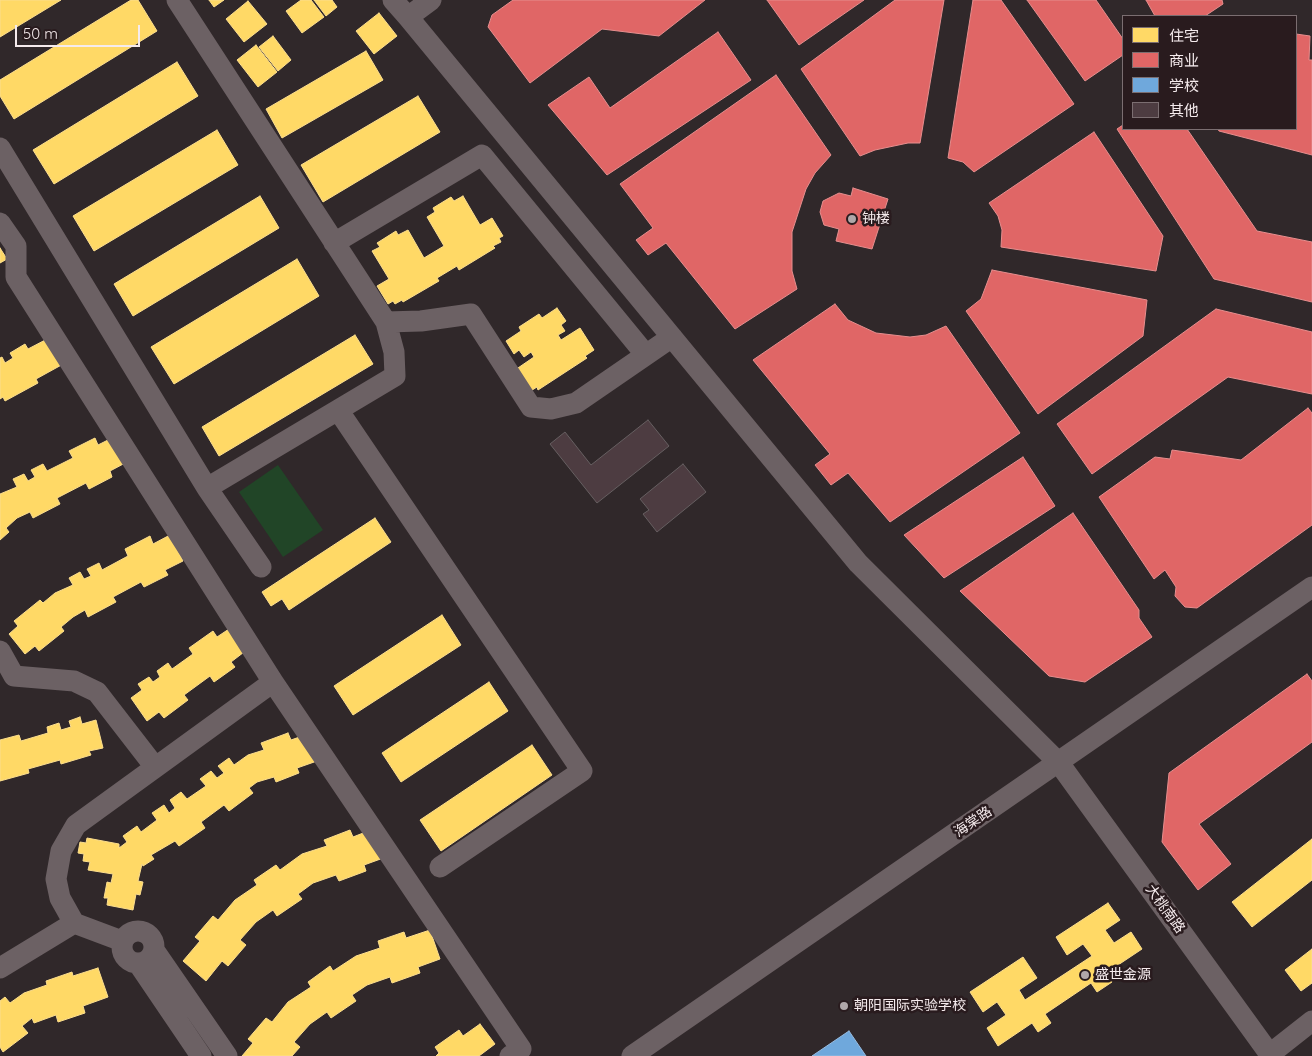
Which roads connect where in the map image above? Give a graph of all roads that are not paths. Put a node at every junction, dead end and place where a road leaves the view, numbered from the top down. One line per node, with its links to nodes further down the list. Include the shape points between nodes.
1 (177, 0): 8 (street)
2 (393, 0): 4 (street, 大桃南路)
3 (431, 0): 4 (street)
4 (408, 16): 10 (street, 大桃南路)
5 (0, 148): 6 (street)
6 (6, 172): 13 (street)
7 (0, 223): 17 (street, via 16,246 16,277)
8 (334, 243): 9 (street); 11 (street, via 482,154)
9 (386, 322): 11 (street, via 471,314 531,406 551,409 576,403); 12 (street, via 394,352 395,376)
10 (672, 337): 11 (street); 18 (street, 大桃南路, via 858,563)
11 (646, 355)
12 (338, 410): 13 (street); 20 (street, via 582,771)
13 (207, 488): 14 (street)
14 (261, 567)
15 (1312, 586): 18 (street, 海棠路)
16 (0, 651): 19 (street, via 14,676 74,681 96,692)
17 (273, 682): 19 (street); 28 (street, via 521,1049)
18 (1059, 763): 25 (street, 大桃南路); 29 (street, 海棠路)
19 (155, 767): 21 (street, via 76,825 61,851 56,879 60,898)
20 (440, 867)
21 (74, 924): 22 (street, via 122,940 129,932 140,930 152,939); 23 (street)
22 (146, 956): 26 (street); 27 (street)
23 (0, 968)
24 (1312, 1021): 25 (street)
25 (1270, 1055)
26 (201, 1056)
27 (227, 1056)
28 (510, 1056)
29 (632, 1056)

